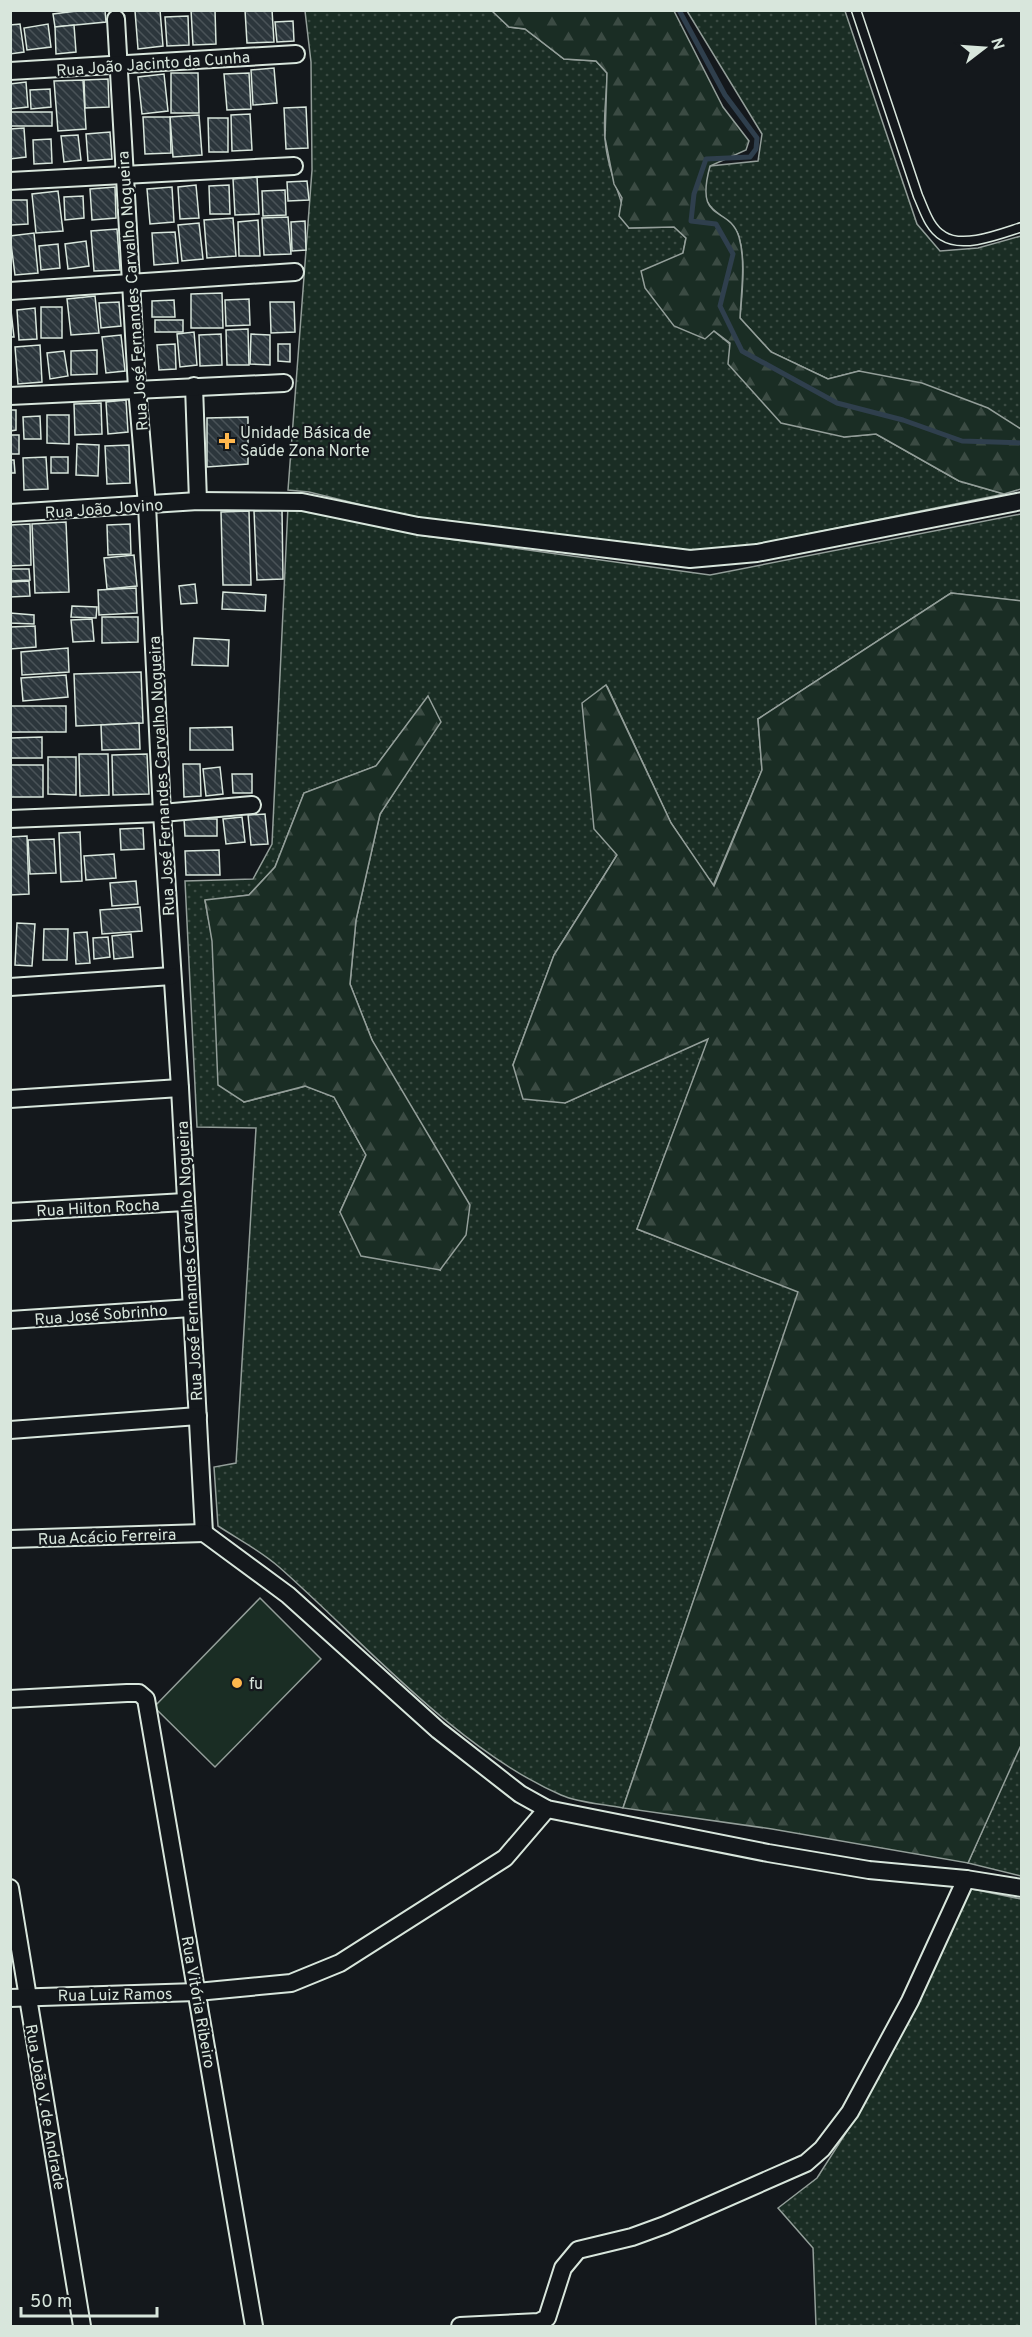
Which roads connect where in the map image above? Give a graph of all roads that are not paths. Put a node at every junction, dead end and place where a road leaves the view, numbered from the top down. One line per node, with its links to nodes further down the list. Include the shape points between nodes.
1 (856, 10): 9 (lane, via 930,222 941,236 956,242)
2 (116, 19): 4 (street, Rua José Fernandes Carvalho Nogueira)
3 (296, 54): 4 (street, Rua João Jacinto da Cunha)
4 (118, 65): 5 (street, Rua João Jacinto da Cunha); 7 (street, Rua José Fernandes Carvalho Nogueira)
5 (10, 72)
6 (294, 166): 7 (street)
7 (124, 173): 8 (street); 11 (street, Rua José Fernandes Carvalho Nogueira)
8 (10, 182)
9 (1022, 227)
10 (295, 272): 11 (street)
11 (131, 282): 12 (street); 15 (street, Rua José Fernandes Carvalho Nogueira)
12 (10, 291)
13 (284, 383): 14 (street)
14 (194, 386): 15 (street); 17 (street)
15 (137, 388): 16 (street); 19 (street, Rua José Fernandes Carvalho Nogueira)
16 (10, 396)
17 (198, 501): 18 (street, Rua João Jovino, via 302,502 418,526 690,559 757,553); 19 (street, Rua João Jovino)
18 (1022, 501)
19 (147, 505): 20 (street, Rua João Jovino); 22 (street, Rua José Fernandes Carvalho Nogueira)
20 (10, 513)
21 (252, 805): 22 (street)
22 (162, 813): 23 (street); 24 (street, Rua José Fernandes Carvalho Nogueira)
23 (10, 819)
24 (172, 976): 25 (street); 26 (street, Rua José Fernandes Carvalho Nogueira)
25 (10, 987)
26 (180, 1088): 27 (street); 28 (street, Rua José Fernandes Carvalho Nogueira)
27 (10, 1099)
28 (185, 1202): 29 (street, Rua Hilton Rocha); 30 (street, Rua José Fernandes Carvalho Nogueira)
29 (10, 1212)
30 (192, 1308): 31 (street, Rua José Sobrinho); 32 (street, Rua José Fernandes Carvalho Nogueira)
31 (10, 1320)
32 (198, 1416): 33 (street); 34 (street, Rua José Fernandes Carvalho Nogueira)
33 (10, 1430)
34 (204, 1533): 35 (street, Rua Acácio Ferreira); 37 (street, via 288,1594 448,1737 520,1794)
35 (10, 1539)
36 (10, 1699): 41 (street, Rua Vitória Ribeiro, via 144,1694)
37 (547, 1809): 38 (street, via 779,1855 869,1870); 41 (street, Rua Luiz Ramos, via 505,1858 340,1963 291,1983)
38 (966, 1879): 40 (street); 45 (street, via 910,2001 850,2112 822,2149 792,2172 643,2233 578,2250 563,2268 547,2318 539,2322)
39 (10, 1888): 42 (street, Rua João V. de Andrade)
40 (1022, 1888)
41 (197, 1992): 42 (street, Rua Luiz Ramos); 44 (street, Rua Vitória Ribeiro)
42 (19, 1997): 43 (street, Rua João V. de Andrade)
43 (82, 2326)
44 (254, 2326)
45 (460, 2326)

